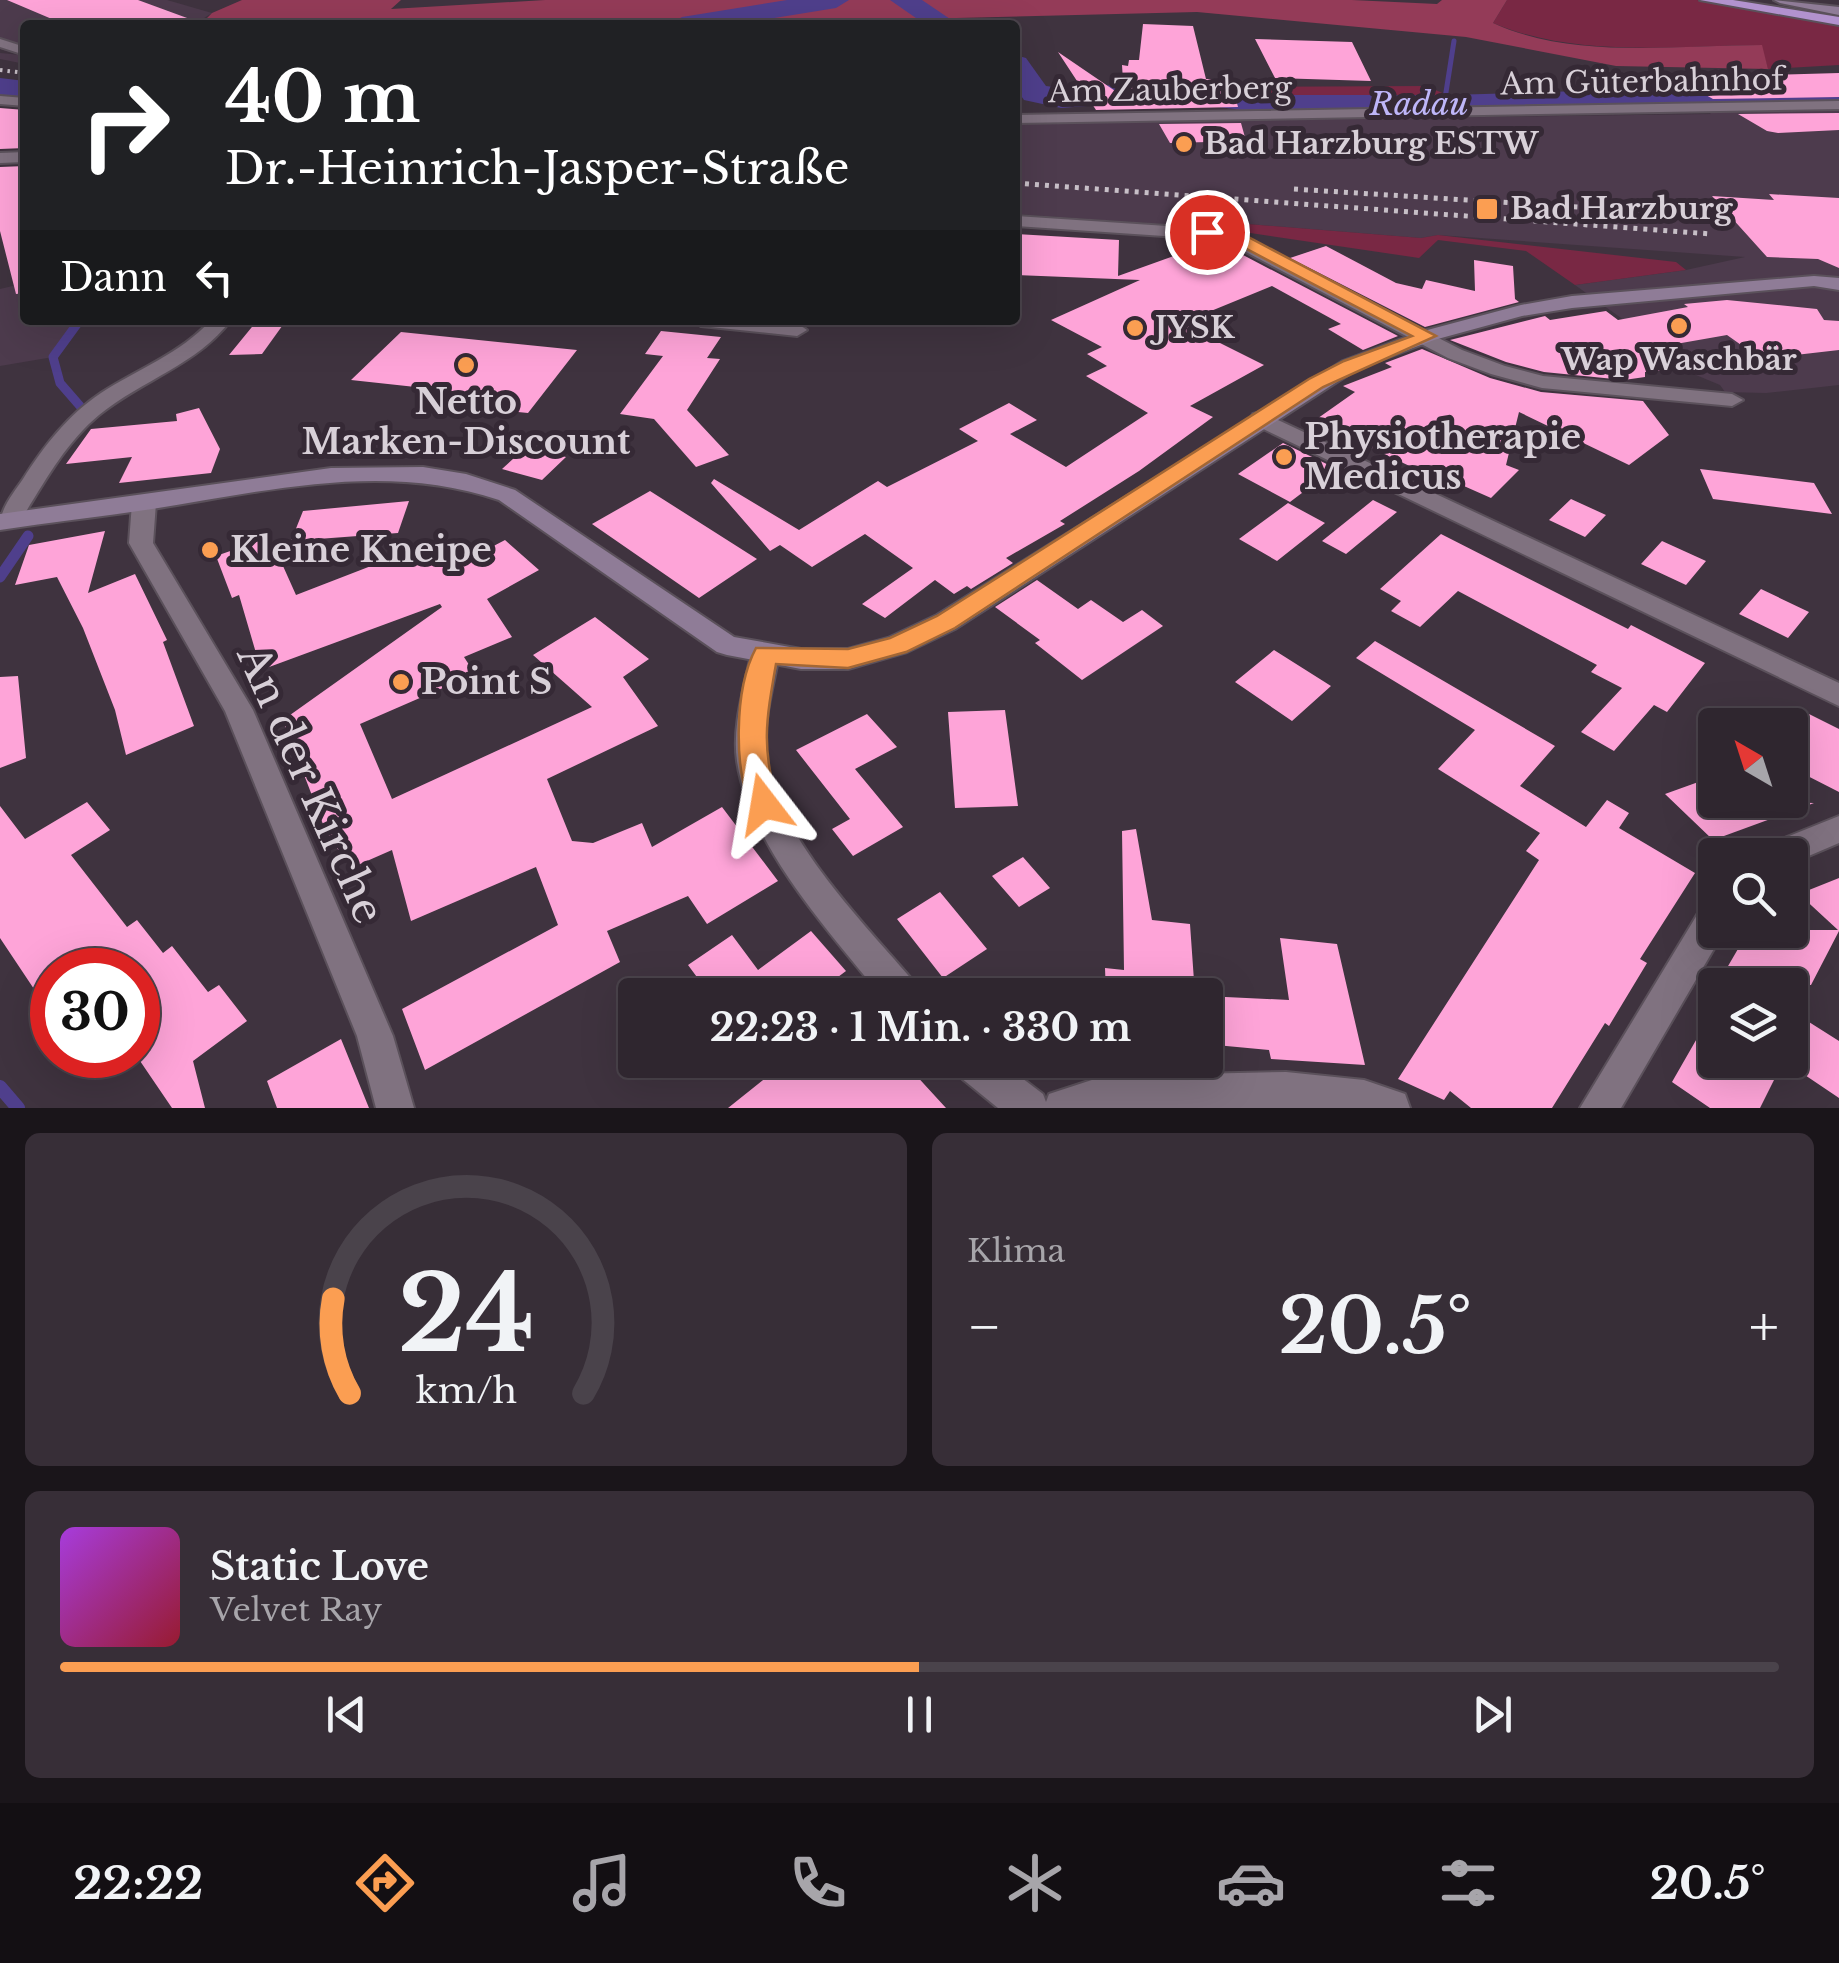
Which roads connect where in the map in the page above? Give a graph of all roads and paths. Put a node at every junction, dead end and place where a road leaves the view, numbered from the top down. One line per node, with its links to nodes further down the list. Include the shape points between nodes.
1 (1708, 0): 4 (highway)
2 (1727, 0): 4 (highway)
3 (1780, 0): 4 (main road)
4 (1839, 17)
5 (1839, 104): 6 (street, Am Güterbahnhof)
6 (1326, 115): 7 (street, Am Zauberberg)
7 (1020, 120)
8 (1020, 221): 15 (street, via 1227,235)
9 (1839, 275): 10 (main road)
10 (1814, 282): 11 (main road); 15 (main road, via 1572,302)
11 (1839, 284)
12 (215, 325): 19 (street, via 181,355 92,409 62,438)
13 (750, 325): 14 (street)
14 (798, 330)
15 (1427, 336): 16 (street, via 1455,354 1542,382); 17 (main road, via 1350,365)
16 (1732, 400)
17 (1262, 419): 20 (main road, via 946,622 848,658); 21 (street)
18 (144, 503): 19 (main road); 20 (main road, via 376,473 481,483 560,528 705,632); 27 (street, An der Kirche, via 141,542 240,710 375,1036)
19 (4, 522)
20 (765, 655): 25 (street, via 752,722 752,762 764,804)
21 (1839, 695)
22 (1839, 829): 23 (street)
23 (1808, 842)
24 (1698, 944): 31 (street)
25 (889, 978)
26 (990, 1078): 28 (street)
27 (395, 1108)
28 (1028, 1108)
29 (1064, 1108): 30 (street, via 1104,1095 1286,1091 1364,1098)
30 (1391, 1108)
31 (1599, 1108)

